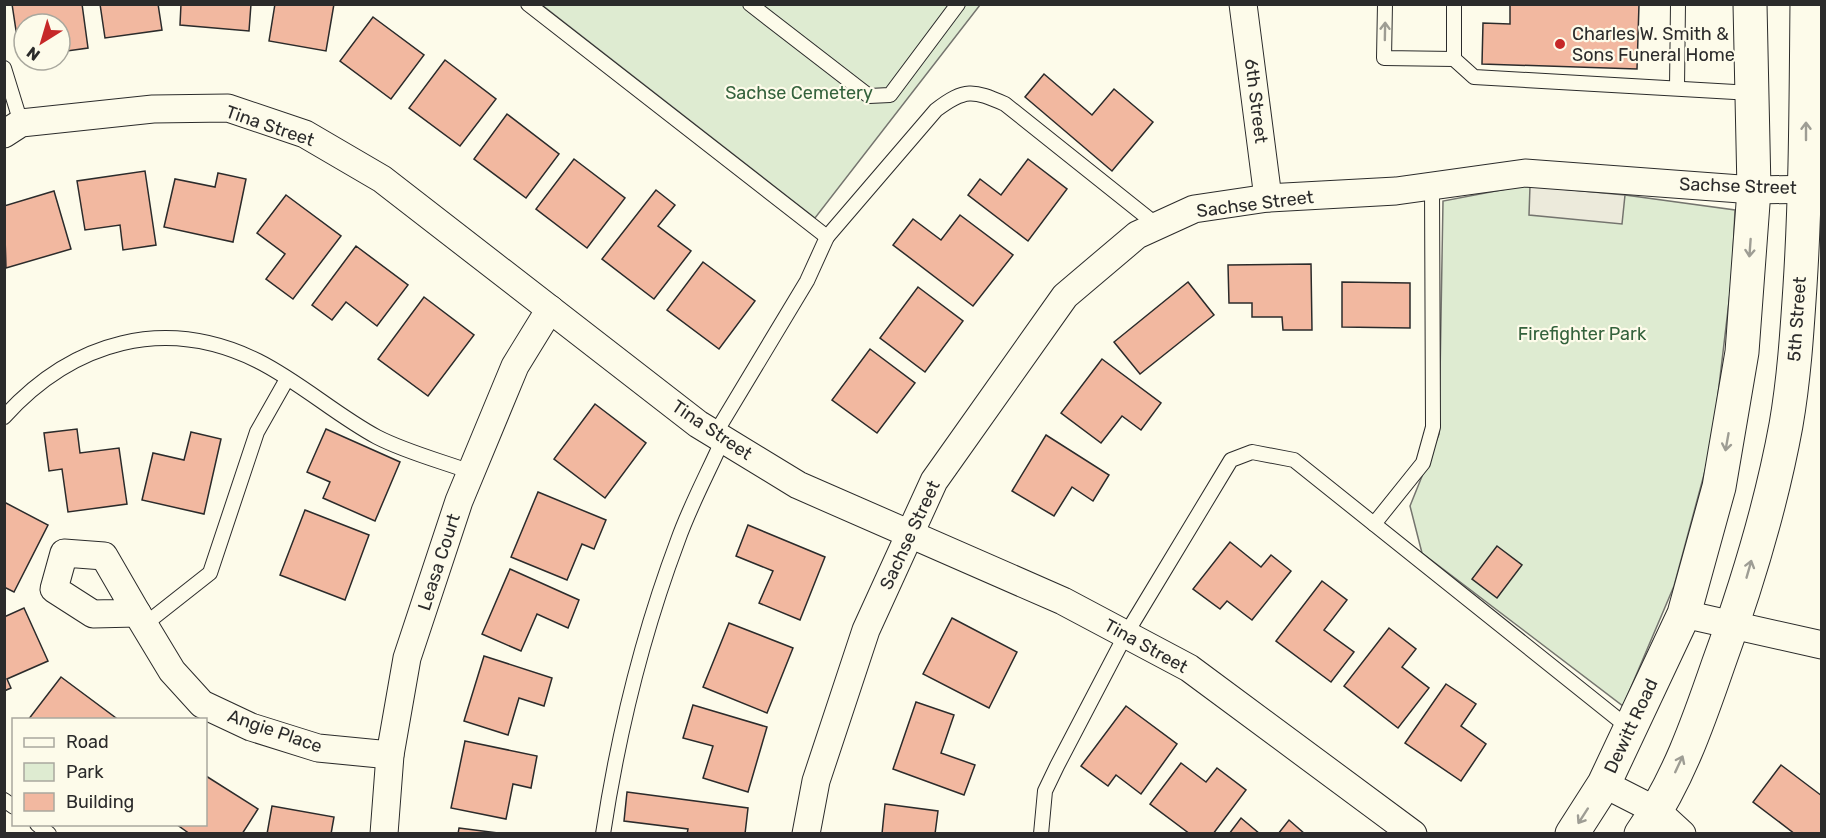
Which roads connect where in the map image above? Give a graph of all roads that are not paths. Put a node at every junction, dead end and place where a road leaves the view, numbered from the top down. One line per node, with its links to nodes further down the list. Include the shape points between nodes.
1 (528, 4): 20 (lane)
2 (750, 4): 3 (lane, via 869,96 890,95)
3 (958, 4)
4 (1243, 4): 18 (street, 6th Street)
5 (1385, 4): 10 (lane, one-way to 5, via 1384,58)
6 (1455, 4): 10 (lane)
7 (1678, 4): 12 (lane)
8 (1750, 4): 13 (main road)
9 (1807, 4): 16 (main road, 5th Street, one-way to 9)
10 (1454, 59): 12 (lane, via 1474,77)
11 (4, 68): 14 (lane)
12 (1677, 87): 13 (lane)
13 (1752, 93): 17 (main road)
14 (13, 129): 21 (street, Tina Street, via 153,109 228,108 305,134 382,178)
15 (1432, 186): 17 (street, Sachse Street, via 1525,173); 18 (street, Sachse Street); 26 (lane, via 1433,427 1424,463)
16 (1814, 189): 17 (street, Sachse Street); 30 (main road, 5th Street, one-way to 16, via 1786,424)
17 (1754, 190): 28 (main road, one-way to 28, via 1742,352 1719,486)
18 (1268, 198): 19 (street, Sachse Street, via 1194,209)
19 (1158, 226): 20 (lane, via 1005,104 980,93 955,95 936,110); 27 (street, Sachse Street, via 1137,235 1065,296 933,481)
20 (827, 237): 24 (lane, via 807,281)
21 (550, 309): 24 (street, Tina Street); 25 (street, Leasa Court, via 515,366)
22 (287, 379): 23 (lane, via 260,362 217,344 182,337 149,340 98,349 63,366); 25 (lane, via 378,437); 29 (lane, via 257,432 210,573)
23 (4, 417)
24 (719, 437): 27 (street, Tina Street, via 798,485); 38 (lane, via 678,539 646,638 611,778)
25 (471, 472): 34 (street, Leasa Court, via 407,658)
26 (1374, 524): 31 (lane, via 1294,460 1252,452 1231,460); 33 (lane)
27 (909, 535): 31 (street, Tina Street, via 1063,601); 39 (street, Sachse Street, via 866,630 816,781)
28 (1684, 614): 30 (street); 33 (main road, Dewitt Road)
29 (140, 619): 34 (street, Angie Place, via 172,671 202,704 251,727 318,748)
30 (1733, 625): 32 (street); 36 (main road, one-way to 30, via 1695,731)
31 (1126, 634): 40 (lane, via 1045,791); 41 (street, Tina Street, via 1188,668)
32 (1821, 645)
33 (1629, 728): 35 (main road, Dewitt Road)
34 (390, 755): 37 (street, Leasa Court)
35 (1604, 784): 36 (street); 42 (main road, Dewitt Road, one-way to 42)
36 (1649, 822): 43 (street)
37 (384, 834)
38 (603, 834)
39 (806, 834)
40 (1041, 834)
41 (1413, 834)
42 (1572, 834)
43 (1682, 834)

